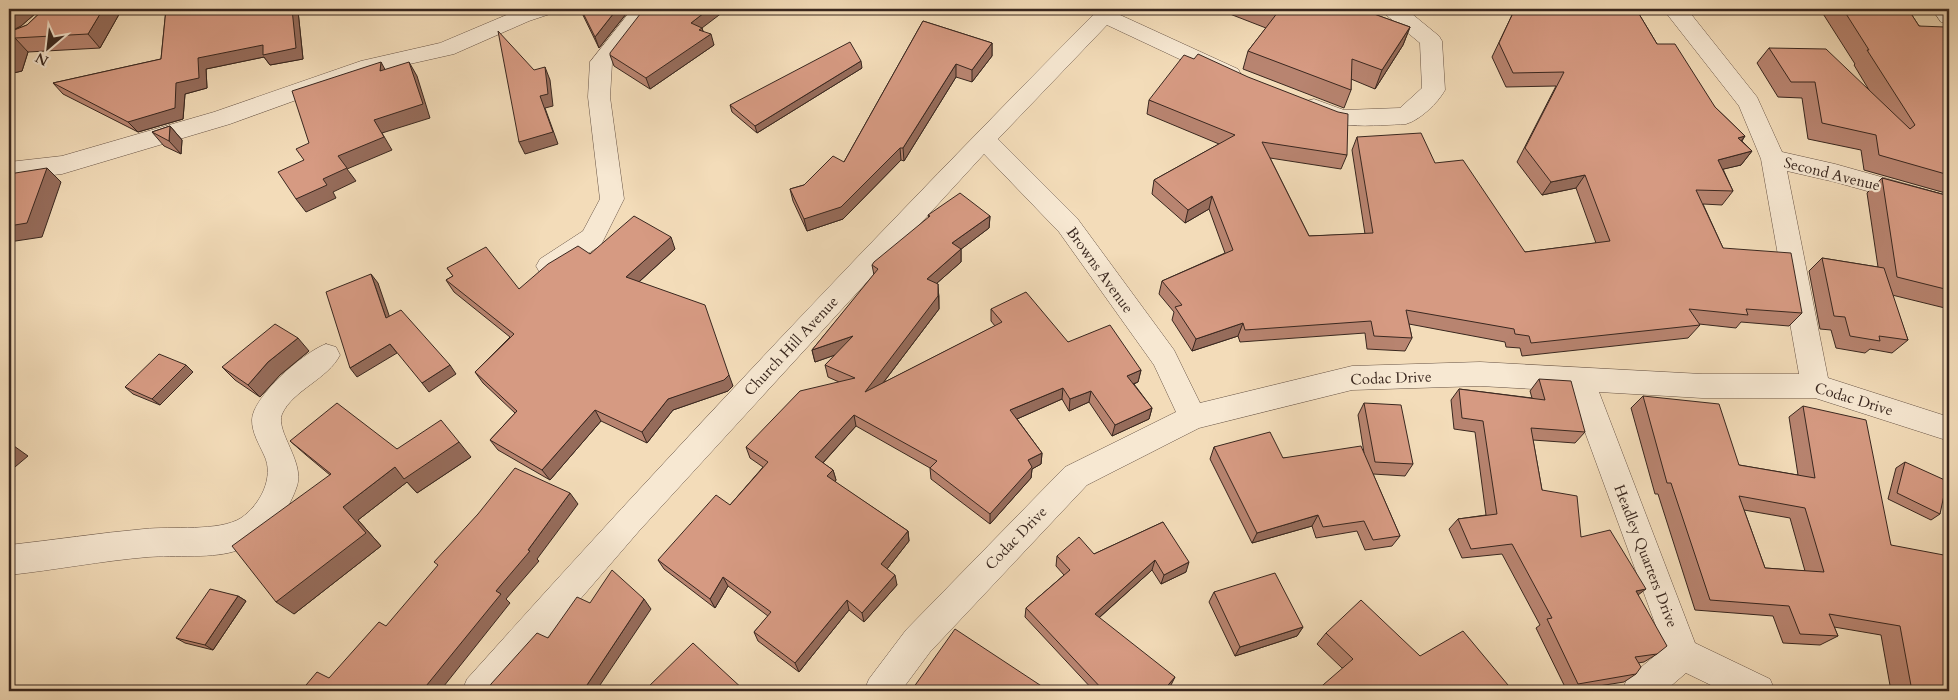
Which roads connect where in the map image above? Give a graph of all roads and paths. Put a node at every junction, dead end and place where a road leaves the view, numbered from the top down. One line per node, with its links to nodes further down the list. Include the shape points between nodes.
1 (542, 9): 12 (street, via 446,49 368,66 222,118 62,165)
2 (643, 9): 14 (street, via 601,62 599,98 612,199 592,238)
3 (1393, 9): 9 (street, via 1432,42 1434,90 1406,116 1342,118)
4 (1673, 9): 11 (street, via 1749,103)
5 (1942, 9): 7 (street)
6 (1108, 12): 8 (street); 10 (street, Church Hill Avenue)
7 (1949, 17)
8 (1253, 84)
9 (1297, 101)
10 (984, 139): 18 (street, Browns Avenue, via 1068,225 1164,358); 22 (street, Church Hill Avenue, via 628,521)
11 (1773, 159): 13 (street, Second Avenue); 17 (street)
12 (9, 171)
13 (1949, 205)
14 (549, 266)
15 (326, 355): 20 (street, via 272,404 266,419 271,440 280,454 284,484 267,513 253,526 229,539 146,543)
16 (1580, 380): 17 (street, Codac Drive, via 1702,386); 18 (street, Codac Drive, via 1480,374 1352,378); 21 (street, Headley Quarters Drive)
17 (1815, 386): 19 (street, Codac Drive)
18 (1193, 417): 23 (street, Codac Drive, via 1076,476 918,641)
19 (1949, 429)
20 (9, 560)
21 (1683, 654): 24 (street); 25 (street)
22 (479, 691)
23 (881, 691)
24 (1639, 691)
25 (1758, 691)

